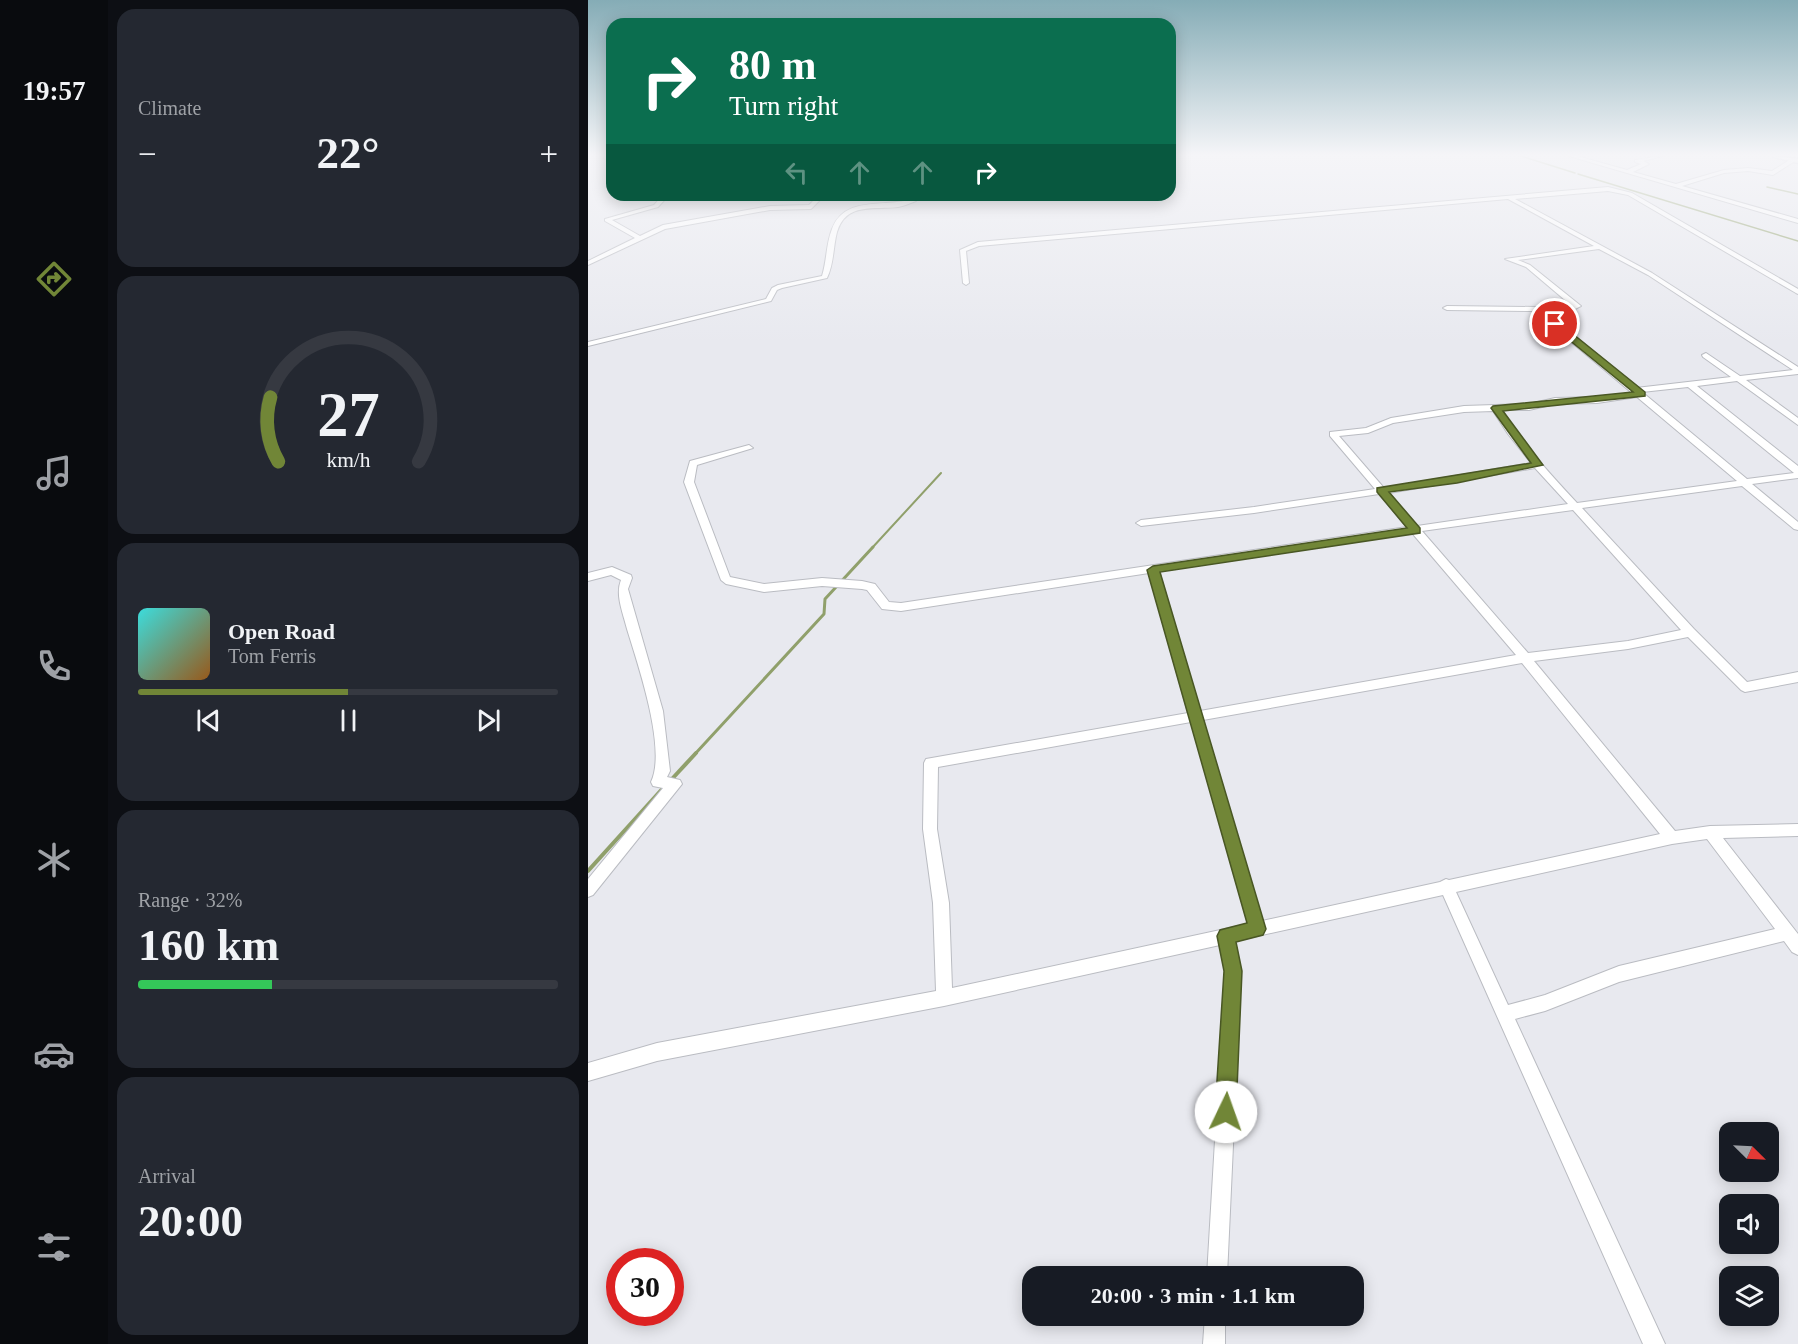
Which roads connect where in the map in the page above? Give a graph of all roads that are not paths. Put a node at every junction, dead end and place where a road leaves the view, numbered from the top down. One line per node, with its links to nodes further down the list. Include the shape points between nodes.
1 (611, 219): 7 (street, via 607,220)
2 (707, 219): 7 (street, via 663,227)
3 (842, 219): 14 (street, via 833,229 825,278 780,286 769,300)
4 (1277, 219): 10 (street, via 978,244 963,250)
5 (1547, 219): 8 (street)
6 (1672, 219): 11 (street)
7 (640, 238): 9 (street)
8 (1602, 248): 13 (street, via 1508,259 1528,266 1577,306); 16 (street, via 1670,286)
9 (588, 263)
10 (966, 283)
11 (1798, 292)
12 (1447, 308): 13 (street)
13 (1539, 312): 19 (street)
14 (588, 344)
15 (1706, 355): 17 (street)
16 (1798, 371): 17 (street)
17 (1740, 379): 18 (street); 21 (street)
18 (1691, 385): 19 (street); 24 (street)
19 (1639, 392): 20 (street); 25 (street)
20 (1496, 408): 23 (street); 26 (street, via 1464,409 1333,434)
21 (1798, 422)
22 (749, 448): 31 (street, via 693,464 689,482 726,580 764,588 839,583 871,587 886,606 901,607)
23 (1538, 465): 26 (street); 27 (street)
24 (1798, 473): 25 (street)
25 (1745, 482): 27 (street); 29 (street)
26 (1381, 490): 28 (street); 30 (street)
27 (1576, 507): 30 (street); 33 (street)
28 (1141, 523)
29 (1798, 527)
30 (1416, 531): 31 (street); 34 (street)
31 (1153, 570): 36 (street)
32 (588, 577): 41 (street, via 612,571 627,578 623,589 628,612 657,711 663,771 658,782 675,784)
33 (1690, 632): 34 (street, via 1628,645); 35 (street, via 1746,687)
34 (1525, 658): 36 (street); 39 (street)
35 (1798, 677)
36 (1193, 717): 42 (street); 46 (street, via 931,763 930,829 941,903)
37 (1798, 830): 38 (street)
38 (1710, 832): 39 (street); 43 (street)
39 (1672, 838): 40 (street)
40 (1446, 886): 42 (street); 47 (street)
41 (588, 890)
42 (1257, 929): 44 (street)
43 (1787, 933): 45 (street); 47 (street, via 1619,974 1545,1003)
44 (1226, 936): 46 (street); 49 (street, via 1233,971)
45 (1798, 947)
46 (944, 998): 48 (street, via 657,1052)
47 (1504, 1014): 52 (street)
48 (588, 1072)
49 (1218, 1266)
50 (1215, 1326): 51 (street)
51 (1214, 1344)
52 (1654, 1344)

